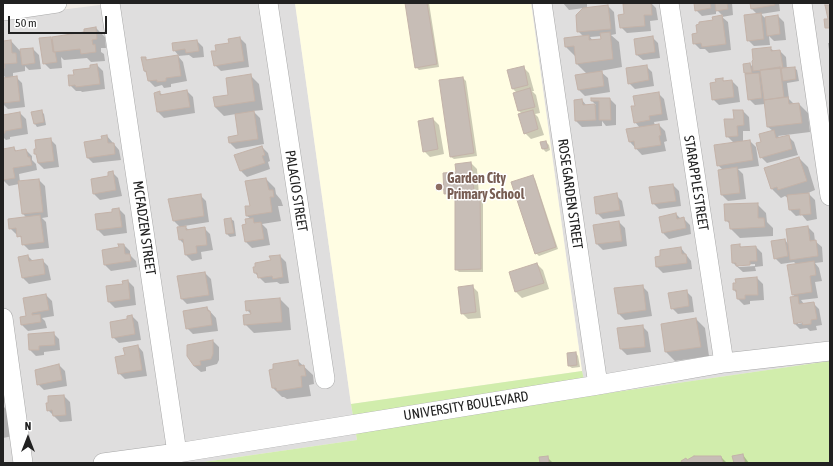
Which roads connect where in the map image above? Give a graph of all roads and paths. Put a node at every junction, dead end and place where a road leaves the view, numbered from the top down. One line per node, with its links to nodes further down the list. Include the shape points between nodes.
1 (57, 3): 7 (street)
2 (110, 3): 14 (street, MCFADZEN STREET)
3 (268, 3): 12 (street, PALACIO STREET)
4 (542, 3): 13 (street, ROSE GARDEN STREET)
5 (669, 3): 11 (street, STARAPPLE STREET)
6 (802, 3): 8 (street)
7 (3, 11)
8 (830, 196)
9 (3, 318): 15 (street)
10 (830, 351): 11 (street, UNIVERSITY BOULEVARD)
11 (724, 362): 13 (street, UNIVERSITY BOULEVARD)
12 (325, 379)
13 (598, 385): 14 (street, UNIVERSITY BOULEVARD)
14 (177, 453): 16 (street, UNIVERSITY BOULEVARD)
15 (23, 463)
16 (103, 463)

